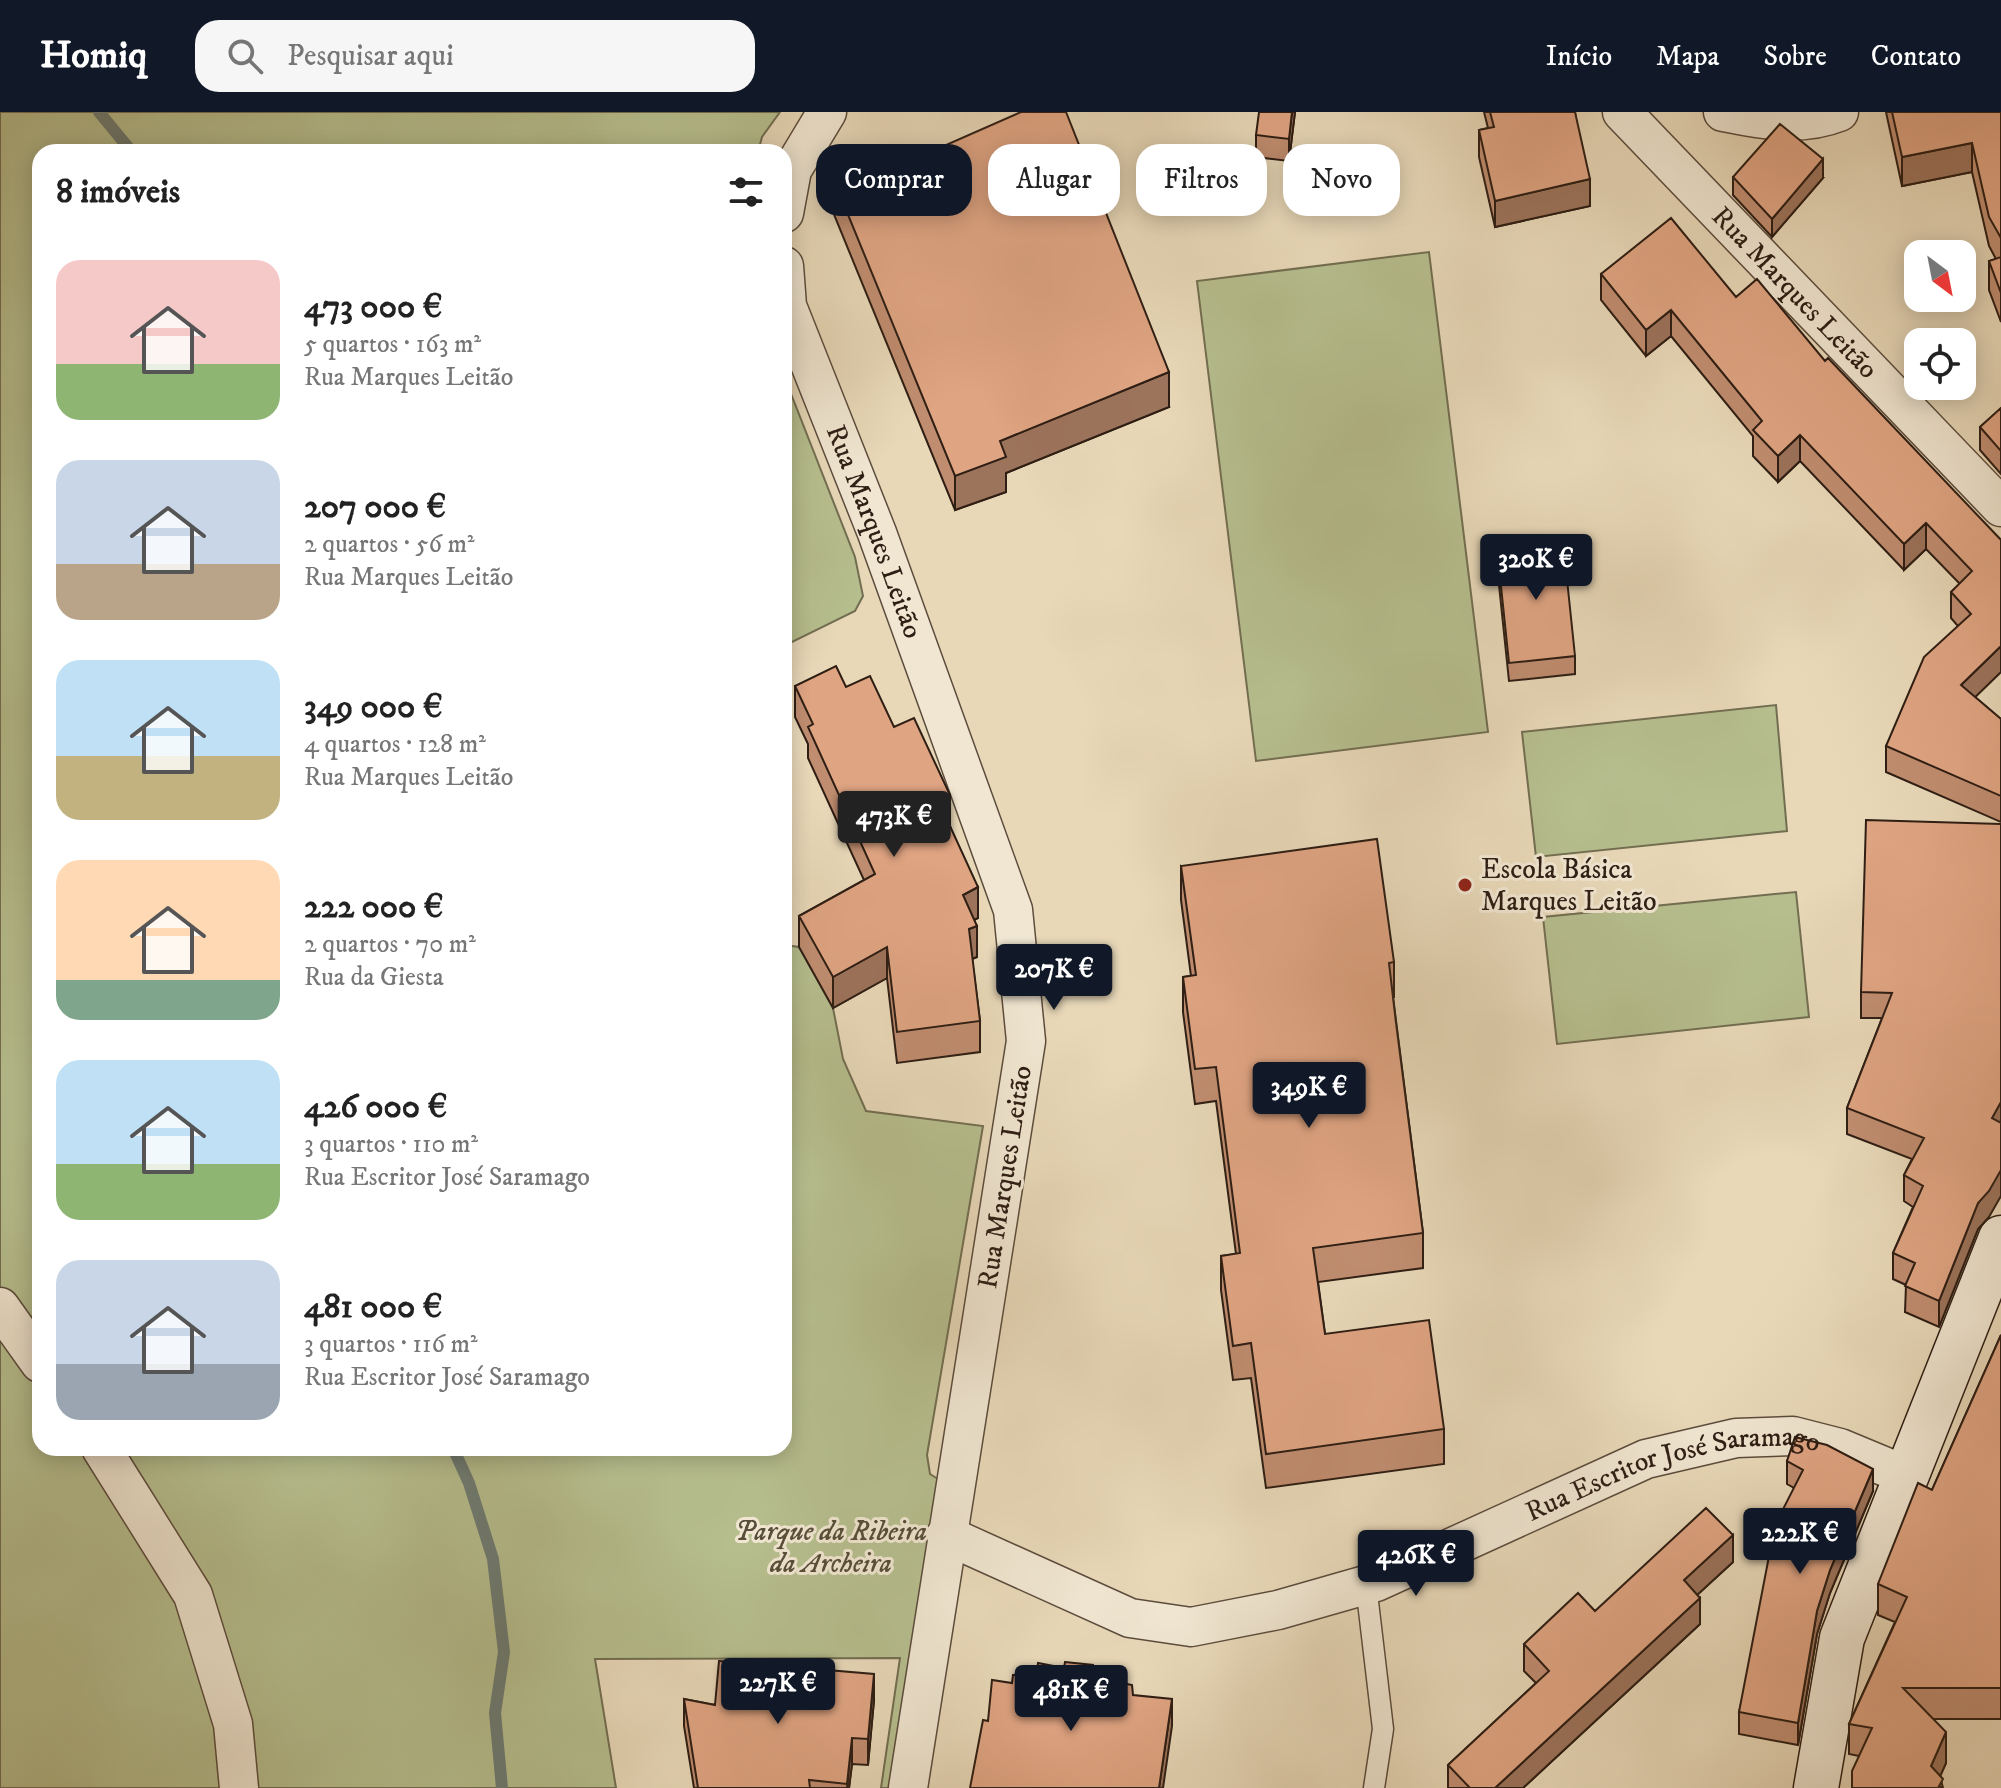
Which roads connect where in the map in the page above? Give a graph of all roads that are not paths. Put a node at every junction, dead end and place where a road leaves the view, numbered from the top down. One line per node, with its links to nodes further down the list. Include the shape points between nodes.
1 (827, 112): 5 (street)
2 (1622, 112): 7 (street, Rua Marques Leitão)
3 (1723, 112): 4 (street, via 1770,122 1822,119)
4 (1839, 112)
5 (792, 170)
6 (792, 319): 13 (street, Rua Marques Leitão, via 877,533 1013,910 1026,1041)
7 (2001, 507)
8 (2001, 1238): 12 (street)
9 (0, 1307): 10 (street)
10 (32, 1352)
11 (106, 1456): 15 (street, via 193,1595 233,1724)
12 (1905, 1475): 14 (street, Rua Escritor José Saramago, via 1840,1448 1793,1436 1736,1438 1646,1459); 18 (street, via 1842,1638)
13 (946, 1535): 14 (street, Rua Escritor José Saramago, via 1130,1618 1191,1627); 16 (street, Rua Marques Leitão)
14 (1366, 1585): 17 (lane, via 1383,1729)
15 (239, 1788)
16 (908, 1788)
17 (1374, 1788)
18 (1816, 1788)

